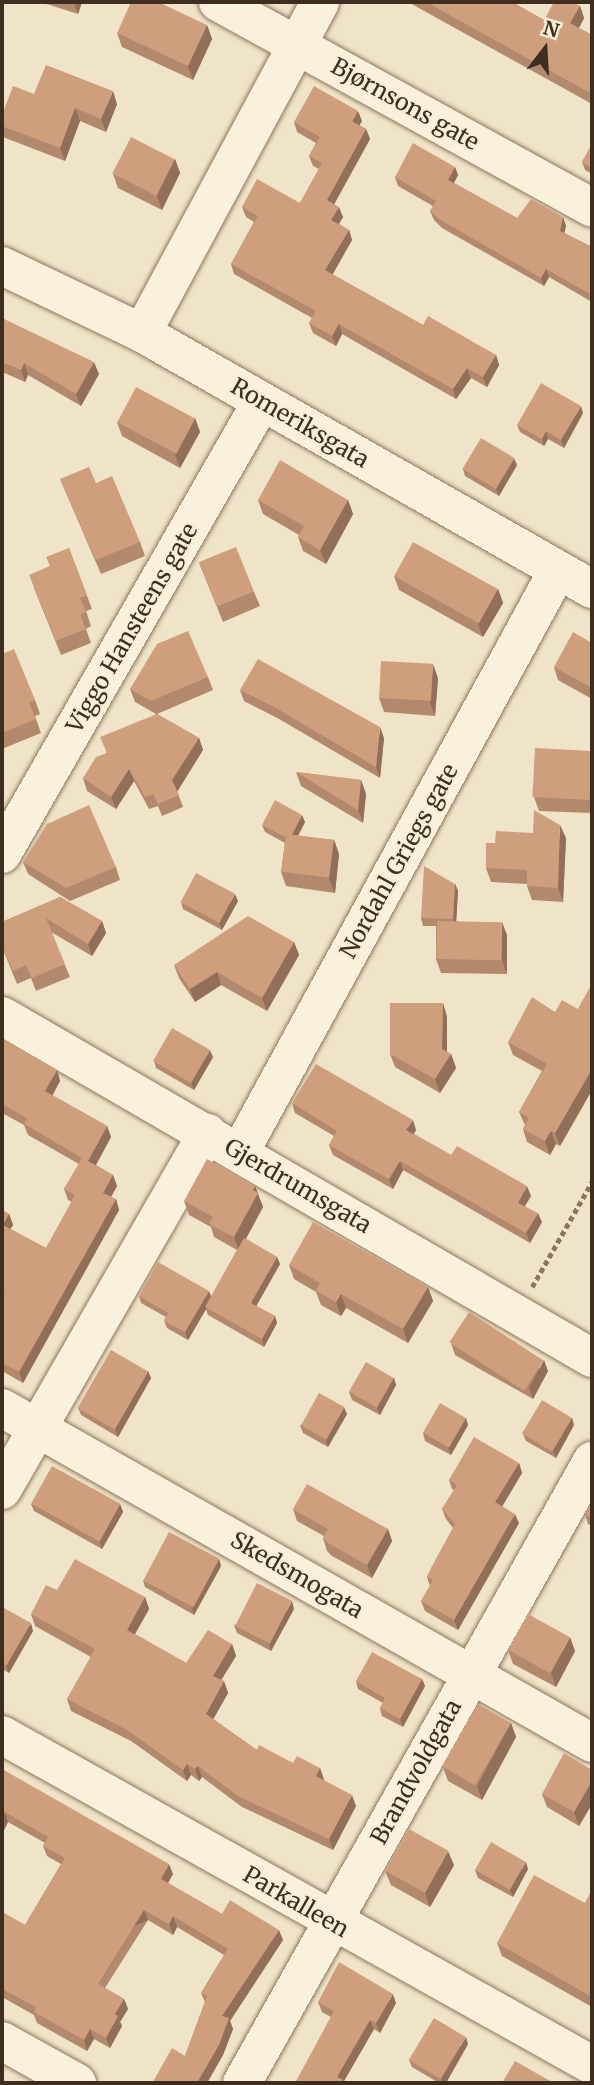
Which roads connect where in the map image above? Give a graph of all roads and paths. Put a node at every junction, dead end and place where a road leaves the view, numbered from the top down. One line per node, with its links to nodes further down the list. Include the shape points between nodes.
1 (218, 2): 3 (street, Bjørnsons gate)
2 (320, 2): 3 (street)
3 (298, 44): 4 (street, Bjørnsons gate); 6 (street)
4 (592, 208)
5 (2, 266): 6 (street, Romeriksgata)
6 (142, 333): 7 (street, Romeriksgata)
7 (262, 401): 8 (street, Romeriksgata); 10 (street, Viggo Hansteens gate)
8 (558, 570): 9 (street, Romeriksgata); 13 (street, Nordahl Griegs gate)
9 (592, 589)
10 (2, 854)
11 (2, 1016): 12 (street, Gjerdrumsgata)
12 (207, 1133): 13 (street, Gjerdrumsgata); 18 (street)
13 (240, 1152): 15 (street, Gjerdrumsgata)
14 (592, 1182): 15 (path)
15 (518, 1312): 16 (street, Gjerdrumsgata)
16 (592, 1358)
17 (2, 1408): 18 (street, Skedsmogata)
18 (37, 1427): 20 (street); 21 (street, Skedsmogata)
19 (592, 1461): 21 (street, Brandvoldgata)
20 (2, 1490)
21 (470, 1673): 23 (street, Skedsmogata); 24 (street, Brandvoldgata)
22 (2, 1735): 24 (street, Parkalleen)
23 (592, 1742)
24 (333, 1924): 26 (street, Parkalleen); 28 (street, Brandvoldgata)
25 (2, 2041): 27 (street)
26 (592, 2065)
27 (77, 2083)
28 (242, 2083)

